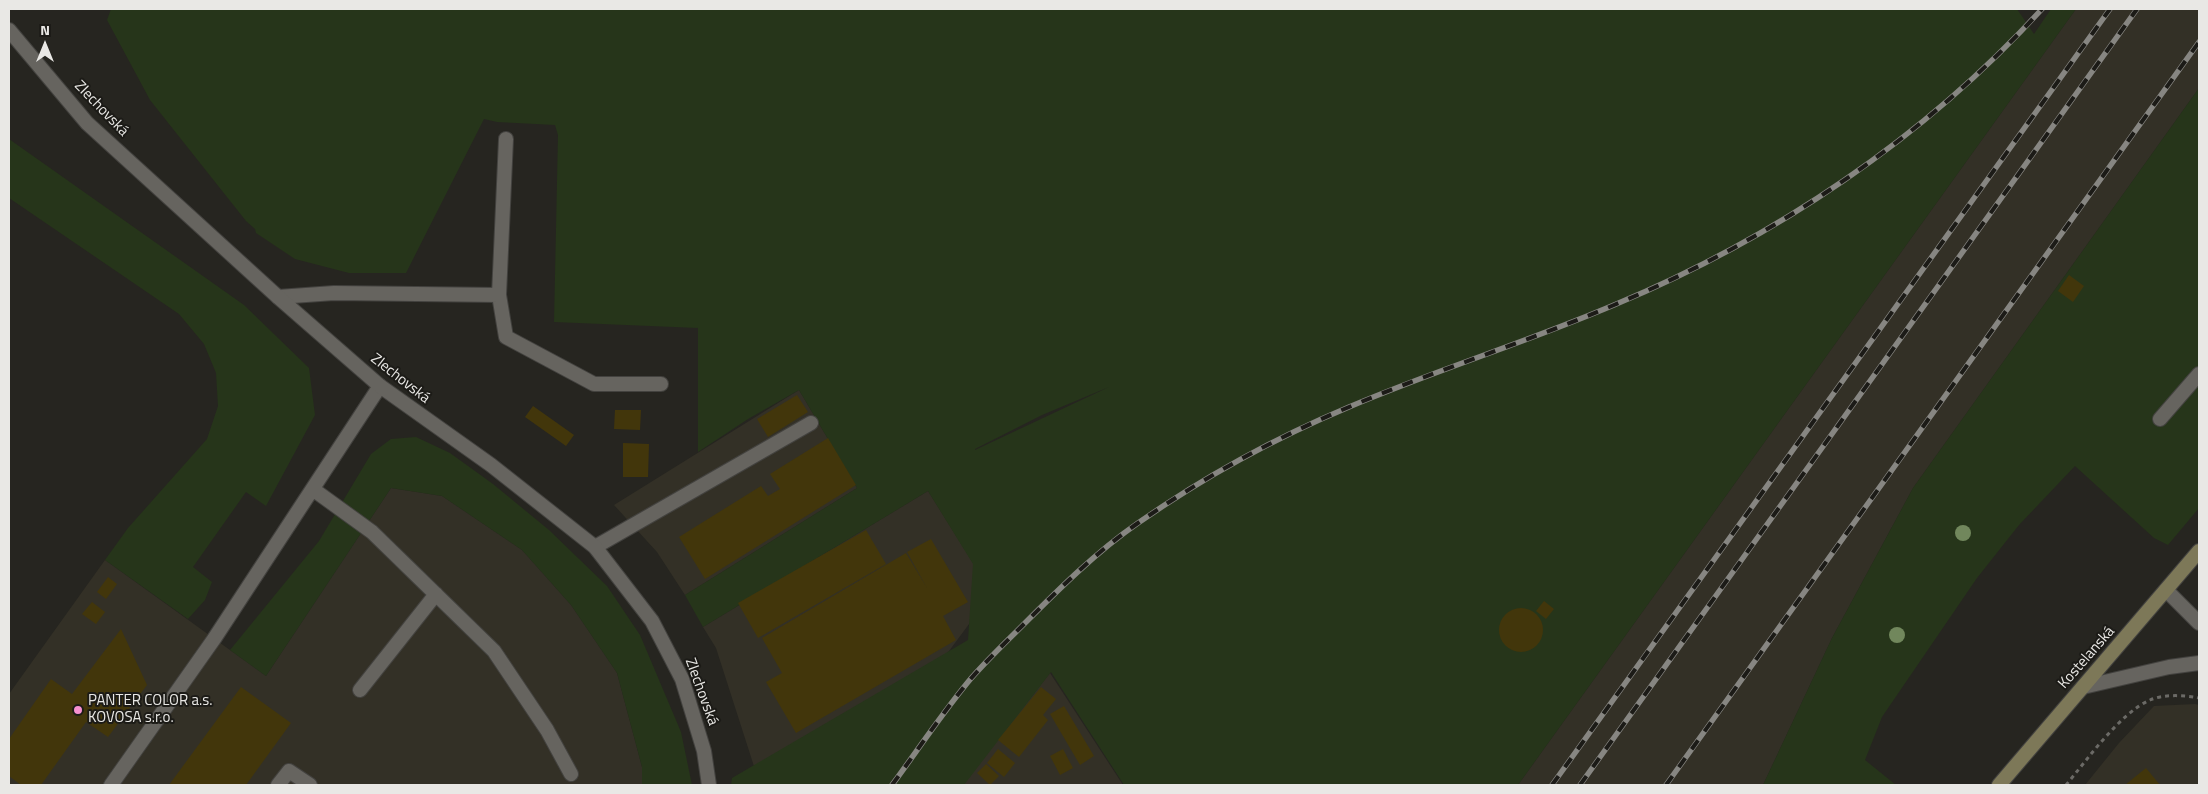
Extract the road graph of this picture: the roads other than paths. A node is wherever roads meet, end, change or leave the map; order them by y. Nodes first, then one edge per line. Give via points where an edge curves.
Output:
1 (9, 30) edge
2 (506, 138) dead end
3 (499, 295) junction
4 (278, 297) junction
5 (2199, 374) edge
6 (661, 384) dead end
7 (380, 386) junction
8 (2160, 419) dead end
9 (811, 423) dead end
10 (314, 490) junction
11 (595, 547) junction
12 (2199, 551) edge
13 (2166, 590) junction
14 (436, 594) junction
15 (2199, 623) edge
16 (2199, 663) edge
17 (2083, 687) junction
18 (360, 690) dead end
19 (571, 774) dead end
20 (111, 785) edge
21 (278, 785) edge
22 (310, 785) edge
23 (709, 785) edge
24 (1999, 785) edge

1 - 4 street, Zlechovská via 88,123
2 - 3 street
3 - 4 street via 334,293
3 - 6 street via 506,337 594,384
4 - 7 street, Zlechovská
5 - 8 street
7 - 10 street
7 - 11 street, Zlechovská via 491,465
9 - 11 street
10 - 14 street via 372,532
10 - 20 street
11 - 23 street, Zlechovská via 652,621 682,679 704,751
12 - 13 main road, Kostelanská
13 - 15 street
13 - 17 main road, Kostelanská
14 - 18 street
14 - 19 street via 494,651
16 - 17 street
17 - 24 main road, Kostelanská
21 - 22 street via 289,771

